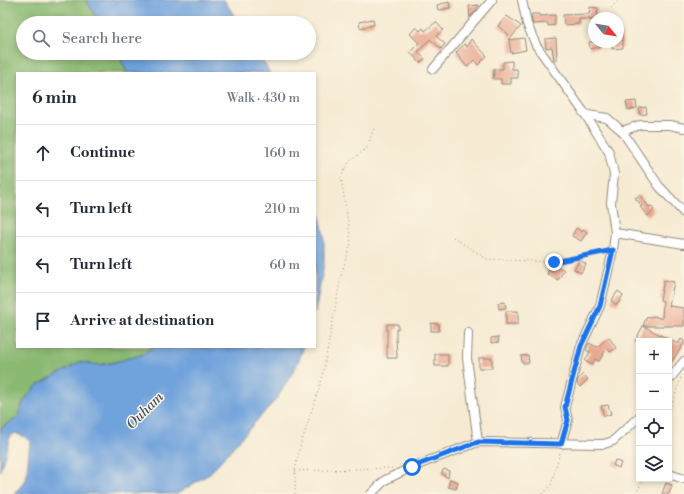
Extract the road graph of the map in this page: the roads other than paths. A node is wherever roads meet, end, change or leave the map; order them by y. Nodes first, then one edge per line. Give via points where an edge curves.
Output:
1 (492, 0) edge
2 (522, 0) edge
3 (433, 69) dead end
4 (583, 111) junction
5 (684, 128) edge
6 (622, 131) junction
7 (684, 213) edge
8 (615, 233) junction
9 (684, 244) edge
10 (468, 333) dead end
11 (684, 361) edge
12 (672, 376) edge
13 (636, 420) edge
14 (478, 442) junction
15 (561, 444) junction
16 (672, 475) edge
17 (684, 479) edge
18 (371, 494) edge

1 - 3 street
2 - 4 street via 527,24 536,45
4 - 6 street via 608,118
4 - 8 street via 609,152 614,174 611,203
5 - 6 street via 640,124
6 - 7 street via 659,186
8 - 9 street
8 - 15 street via 600,306 581,346 567,399 565,407 568,420
10 - 14 street via 467,358
11 - 12 street
13 - 15 street via 613,441 604,444
14 - 15 street
14 - 18 street via 412,467 386,480
16 - 17 street

